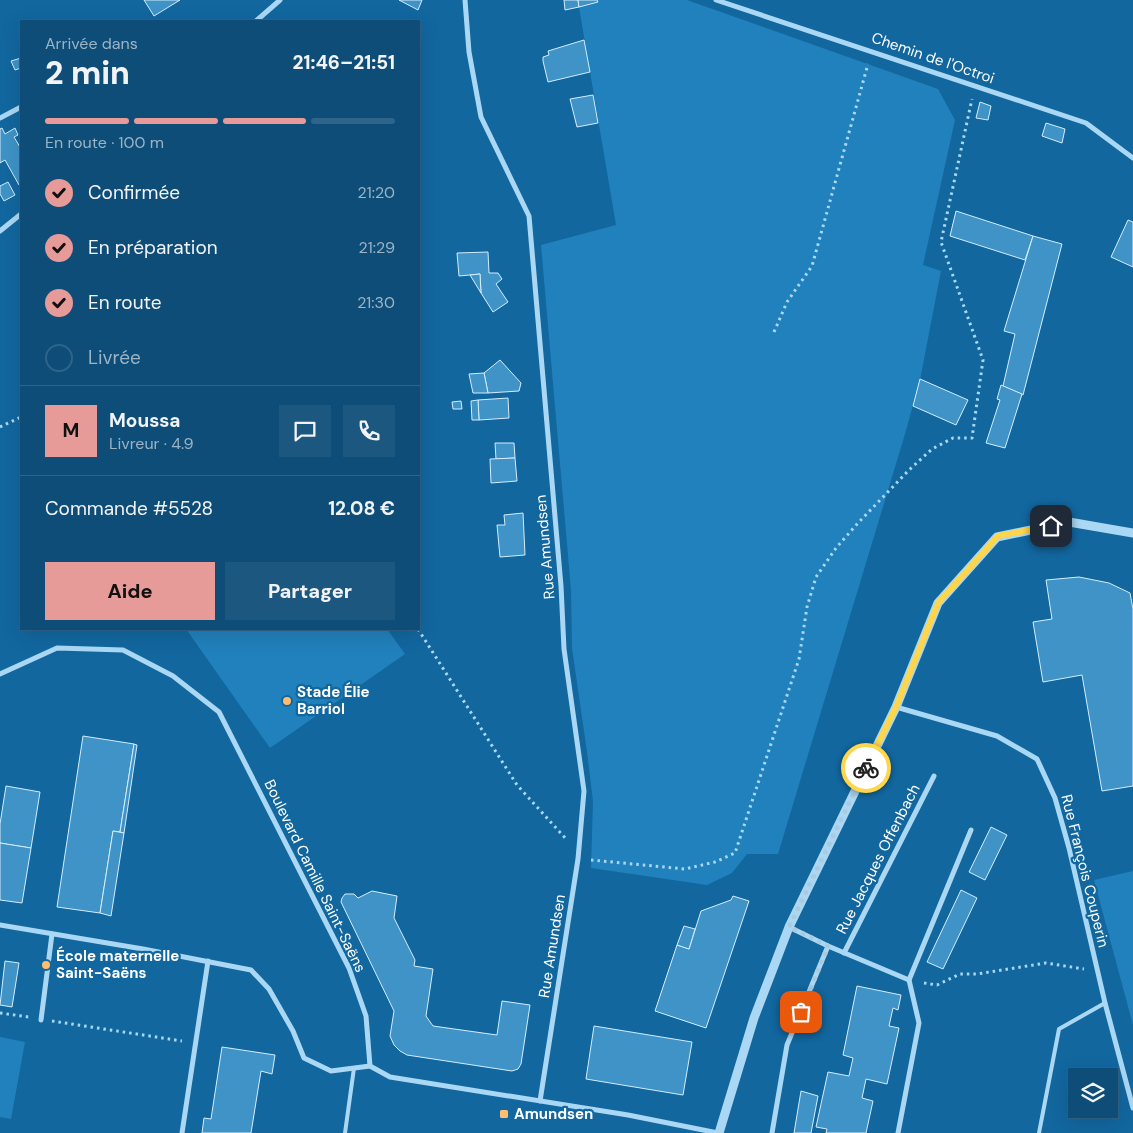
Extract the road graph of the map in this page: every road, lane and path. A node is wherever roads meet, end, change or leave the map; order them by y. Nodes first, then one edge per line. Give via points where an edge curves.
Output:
1 (280, 0) edge
2 (465, 0) edge
3 (716, 0) edge
4 (257, 20) edge
5 (871, 51) junction
6 (975, 86) junction
7 (20, 108) edge
8 (0, 118) edge
9 (1133, 158) edge
10 (20, 215) edge
11 (0, 231) edge
12 (774, 332) dead end
13 (20, 417) edge
14 (0, 427) edge
15 (1133, 533) edge
16 (419, 630) edge
17 (0, 674) edge
18 (896, 707) junction
19 (934, 776) dead end
20 (971, 830) dead end
21 (580, 844) junction
22 (578, 859) junction
23 (0, 925) edge
24 (789, 927) junction
25 (52, 934) junction
26 (828, 946) junction
27 (844, 953) junction
28 (208, 961) junction
29 (1098, 971) junction
30 (908, 980) junction
31 (1105, 1003) junction
32 (0, 1013) edge
33 (41, 1020) junction
34 (196, 1043) junction
35 (370, 1066) junction
36 (354, 1068) junction
37 (540, 1101) junction
38 (1133, 1108) edge
39 (182, 1133) edge
40 (345, 1133) edge
41 (719, 1133) edge
42 (772, 1133) edge
43 (898, 1133) edge
44 (1039, 1133) edge

1 - 4 street
2 - 21 street, Rue Amundsen via 469,52 481,117 529,216 564,649 584,790
3 - 5 street, Chemin de l'Octroi
5 - 6 street, Chemin de l'Octroi
5 - 12 path via 812,266 787,302
6 - 9 street, Chemin de l'Octroi via 1086,123
6 - 22 path via 941,242 983,360 972,438 953,438 932,449 858,523 816,577 807,607 799,659 735,853 685,869
7 - 8 street
10 - 11 street
13 - 14 path
15 - 18 street via 1069,522 998,536 938,603
16 - 21 path via 517,786 568,841
17 - 35 street, Boulevard Camille Saint-Saëns via 57,648 122,650 173,676 219,712 349,968 366,1016
18 - 24 street
18 - 29 street, Rue François Couperin via 997,736 1037,759 1054,798 1069,848
19 - 27 street, Rue Jacques Offenbach
20 - 30 street
21 - 22 street, Rue Amundsen
22 - 37 street, Rue Amundsen
23 - 25 street
24 - 26 street, Rue Jacques Offenbach
24 - 41 street via 754,1018
25 - 28 street
25 - 33 street
26 - 27 street, Rue Jacques Offenbach
26 - 42 street, Rue Jacques Offenbach via 787,1045
27 - 30 street, Rue Jacques Offenbach
28 - 34 street
28 - 36 street via 251,970 269,989 304,1058 331,1071
29 - 30 path via 1046,963 960,974 937,985
29 - 31 street, Rue François Couperin
30 - 43 street via 919,1023
31 - 38 street, Rue François Couperin
31 - 44 lane via 1059,1029
32 - 33 path
33 - 34 path
34 - 39 street
35 - 36 street
35 - 37 street via 390,1077
36 - 40 lane
37 - 41 street

